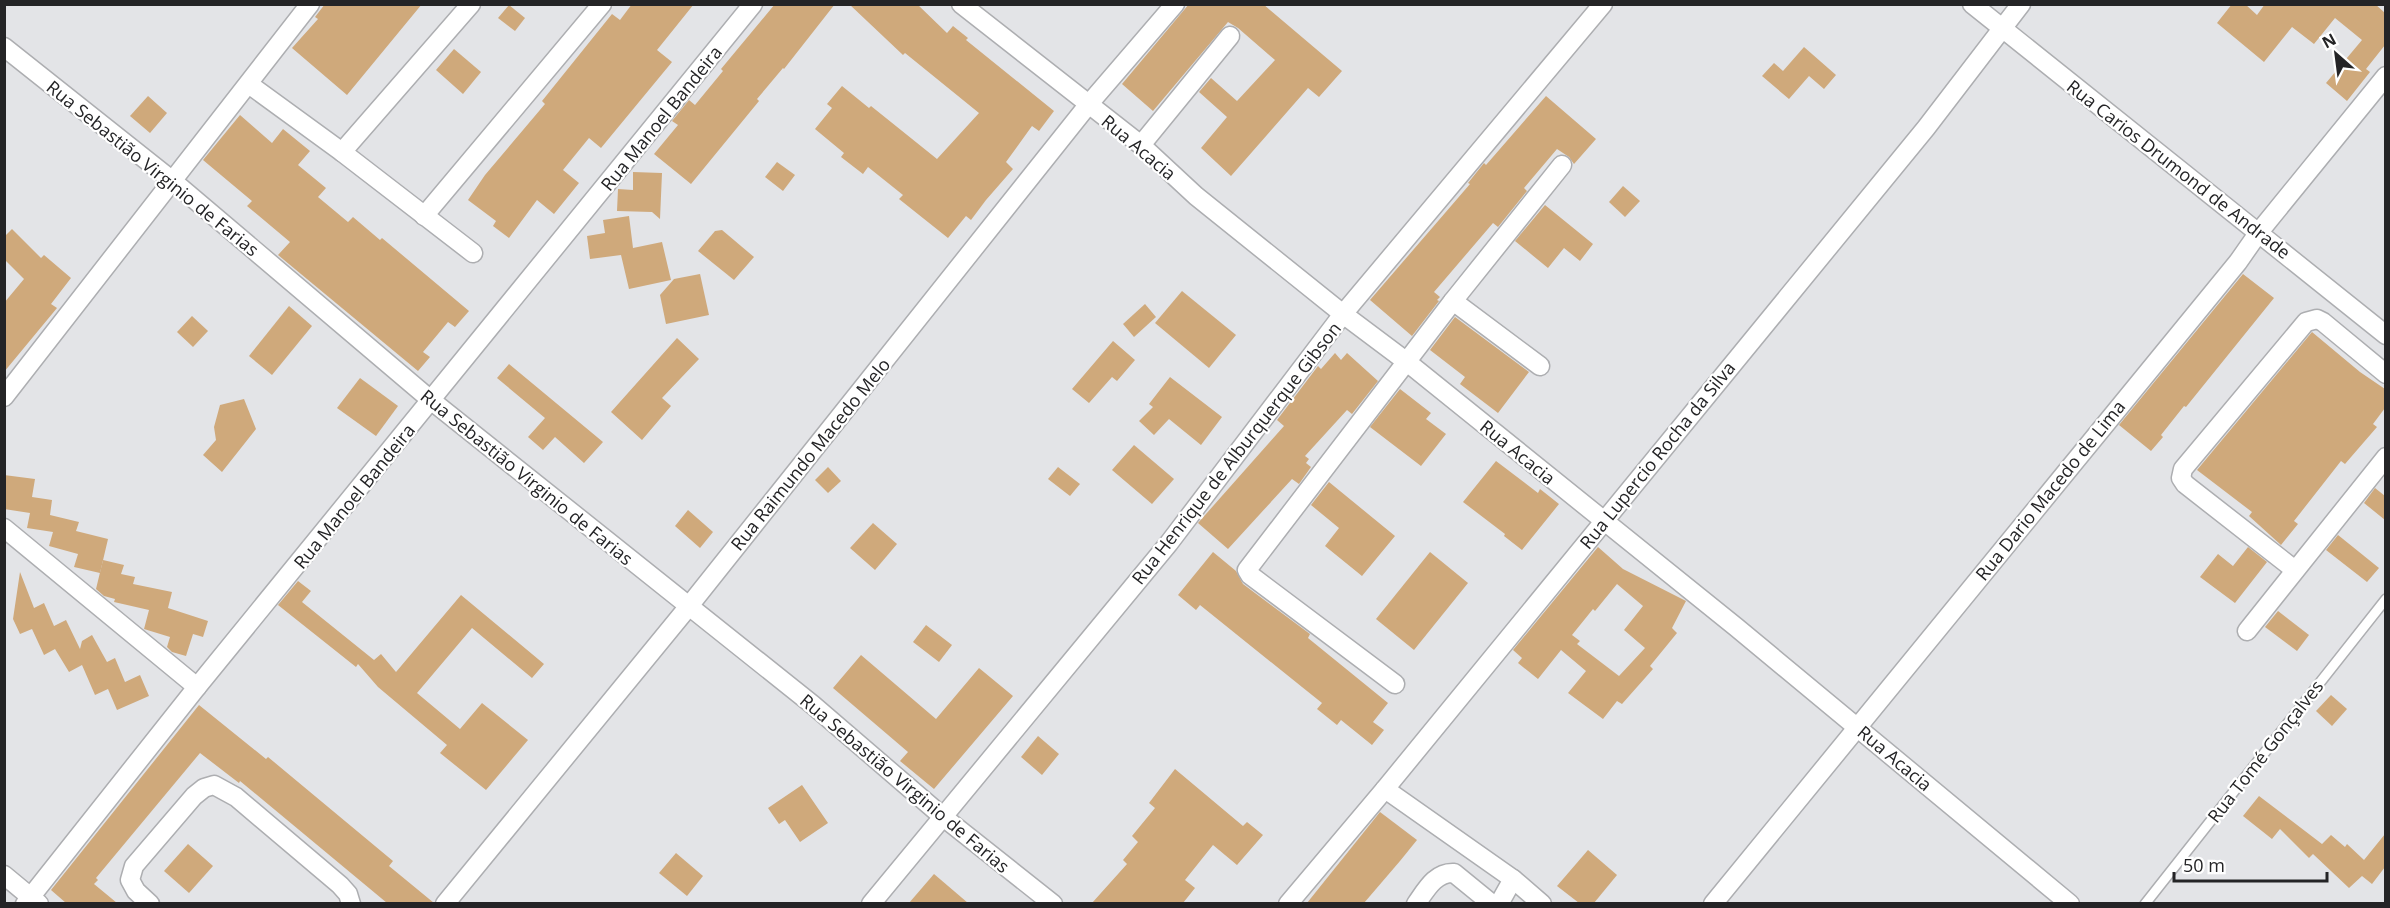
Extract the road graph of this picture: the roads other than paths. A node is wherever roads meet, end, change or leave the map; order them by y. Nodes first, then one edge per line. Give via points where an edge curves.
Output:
1 (471, 4) edge
2 (602, 4) edge
3 (753, 4) edge
4 (961, 4) edge
5 (1175, 4) edge
6 (1603, 4) edge
7 (1972, 4) edge
8 (2021, 4) edge
9 (306, 6) edge
10 (2001, 30) junction
11 (1230, 36) dead end
12 (4, 47) edge
13 (2385, 76) edge
14 (250, 85) junction
15 (1088, 105) junction
16 (1141, 145) junction
17 (342, 152) junction
18 (1562, 165) dead end
19 (174, 182) junction
20 (424, 216) junction
21 (2259, 232) junction
22 (473, 253) dead end
23 (1453, 301) junction
24 (1342, 314) junction
25 (2385, 335) edge
26 (2385, 344) edge
27 (1407, 362) junction
28 (1540, 366) dead end
29 (2378, 368) edge
30 (4, 397) edge
31 (432, 401) junction
32 (2385, 458) edge
33 (1603, 521) junction
34 (4, 528) edge
35 (2295, 570) junction
36 (2385, 599) edge
37 (689, 606) junction
38 (2247, 631) dead end
39 (1395, 684) dead end
40 (197, 687) junction
41 (1857, 726) junction
42 (1385, 789) junction
43 (942, 816) junction
44 (4, 875) edge
45 (1514, 879) junction
46 (31, 901) edge
47 (150, 903) edge
48 (351, 903) edge
49 (445, 903) edge
50 (871, 903) edge
51 (1053, 903) edge
52 (1288, 903) edge
53 (1416, 903) edge
54 (1492, 903) edge
55 (1499, 903) edge
56 (1542, 903) edge
57 (1713, 903) edge
58 (2070, 903) edge
59 (2145, 903) edge

1 - 17 street
2 - 20 street
3 - 31 street, Rua Manoel Bandeira
4 - 15 street, Rua Acacia
5 - 15 street, Rua Raimundo Macedo Melo
6 - 24 street, Rua Henrique de Alburquerque Gibson
7 - 10 street, Rua Carios Drumond de Andrade
8 - 10 street, Rua Lupercio Rocha da Silva
9 - 14 street
10 - 21 street, Rua Carios Drumond de Andrade
10 - 33 street, Rua Lupercio Rocha da Silva via 1926,128
11 - 16 street
12 - 19 street, Rua Sebastião Virginio de Farias
13 - 21 street, Rua Dario Macedo de Lima
14 - 17 street
14 - 19 street
15 - 16 street, Rua Acacia
15 - 37 street, Rua Raimundo Macedo Melo
16 - 24 street, Rua Acacia via 1196,196
17 - 20 street
18 - 23 street
19 - 30 street
19 - 31 street, Rua Sebastião Virginio de Farias
20 - 22 street
21 - 25 street, Rua Carios Drumond de Andrade
21 - 41 street, Rua Dario Macedo de Lima
23 - 27 street
23 - 28 street
24 - 27 street, Rua Acacia
24 - 43 street, Rua Henrique de Alburquerque Gibson via 1169,543
26 - 29 street
27 - 33 street, Rua Acacia
27 - 39 street via 1247,570
29 - 35 street via 2323,322 2306,322 2183,469 2181,478 2185,484
31 - 37 street, Rua Sebastião Virginio de Farias
31 - 40 street, Rua Manoel Bandeira
32 - 35 street
33 - 41 street, Rua Acacia
33 - 42 street, Rua Lupercio Rocha da Silva
34 - 40 street
35 - 38 street
36 - 59 lane, Rua Tomé Gonçalves
37 - 43 street, Rua Sebastião Virginio de Farias via 813,705
37 - 49 street, Rua Raimundo Macedo Melo
40 - 46 street, Rua Manoel Bandeira
41 - 57 street, Rua Dario Macedo de Lima
41 - 58 street, Rua Acacia
42 - 45 street
42 - 52 street, Rua Lupercio Rocha da Silva
43 - 50 street, Rua Henrique de Alburquerque Gibson
43 - 51 street, Rua Sebastião Virginio de Farias
44 - 46 street
45 - 55 street
45 - 56 street
47 - 48 street via 130,880 134,866 194,796 214,785 236,797 340,885
53 - 54 street via 1446,872 1454,873

